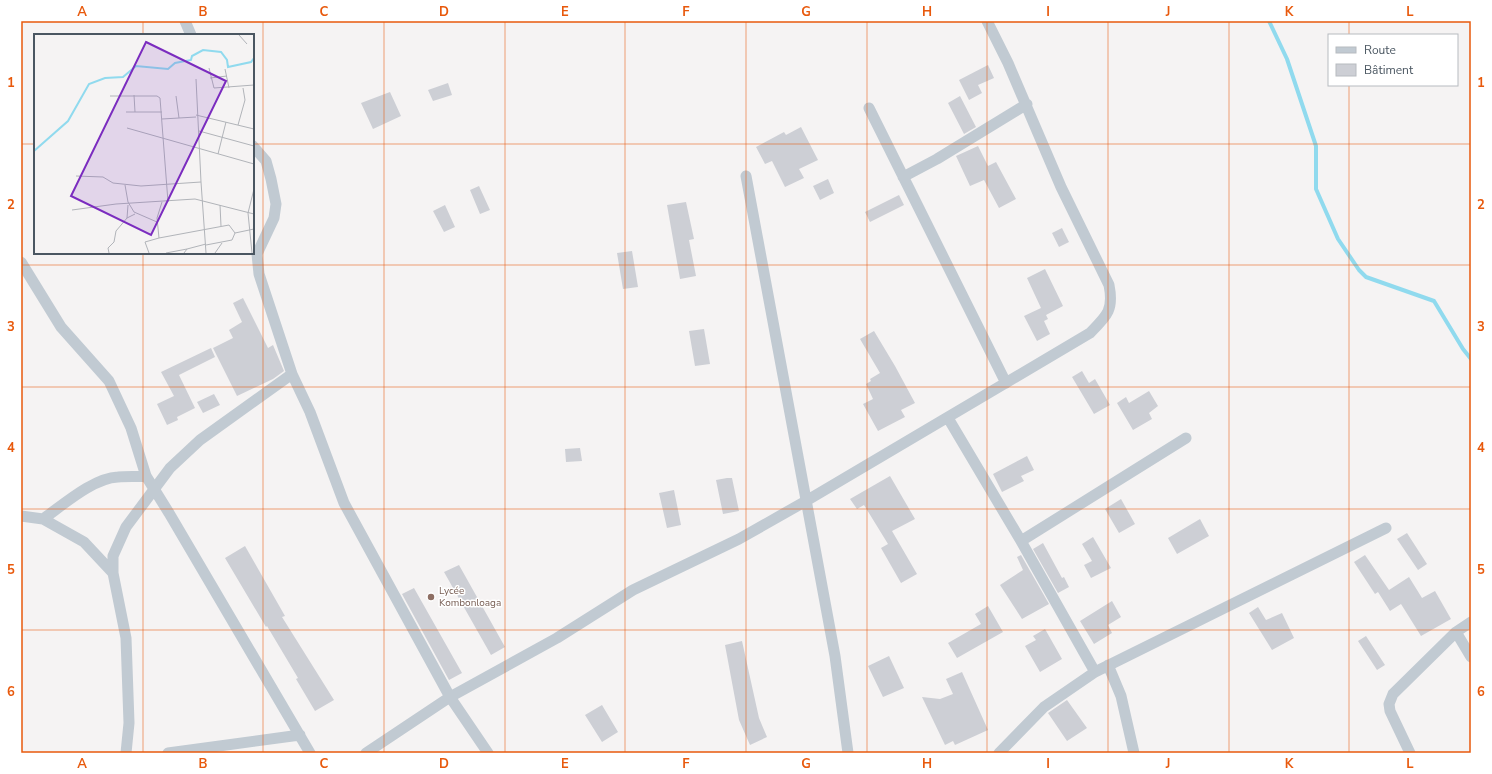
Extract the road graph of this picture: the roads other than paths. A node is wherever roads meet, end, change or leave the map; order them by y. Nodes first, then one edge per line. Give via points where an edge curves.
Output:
1 (185, 21) edge
2 (987, 21) edge
3 (191, 34) edge
4 (1027, 104) junction
5 (869, 108) dead end
6 (254, 147) edge
7 (746, 176) dead end
8 (903, 177) junction
9 (21, 262) edge
10 (292, 374) junction
11 (1006, 383) junction
12 (948, 418) junction
13 (1186, 438) dead end
14 (146, 476) junction
15 (154, 491) junction
16 (806, 501) junction
17 (21, 516) edge
18 (43, 519) junction
19 (1386, 528) dead end
20 (1021, 541) junction
21 (113, 572) junction
22 (1471, 622) edge
23 (1456, 632) junction
24 (1471, 657) edge
25 (1108, 664) junction
26 (1095, 672) junction
27 (450, 697) junction
28 (300, 735) junction
29 (126, 753) edge
30 (168, 753) edge
31 (310, 753) edge
32 (366, 753) edge
33 (488, 753) edge
34 (848, 753) edge
35 (999, 753) edge
36 (1134, 753) edge
37 (1410, 753) edge

1 - 3 street
2 - 4 street
4 - 8 street
4 - 11 street via 1061,187 1109,285 1111,308 1090,333
5 - 8 street
6 - 10 street via 266,161 276,204 274,218 257,254 259,274
7 - 16 street
8 - 11 street
9 - 14 street via 61,327 108,381 130,428
10 - 15 street via 200,440 170,468
10 - 27 street via 310,412 344,503
11 - 12 street
12 - 16 street
12 - 20 street
13 - 20 street
14 - 15 street
14 - 18 street via 119,476 108,479 87,488
15 - 21 street via 126,527 113,556
15 - 28 street
16 - 27 street via 739,539 633,590 557,638
16 - 34 street via 835,656
17 - 18 street
18 - 21 street via 84,542
19 - 25 street via 1163,640
20 - 26 street
21 - 29 street via 126,638 129,723
22 - 23 street
23 - 24 street
23 - 37 street via 1393,694 1390,700 1390,710
25 - 26 street
25 - 36 street via 1122,702
26 - 35 street via 1044,707
27 - 32 street
27 - 33 street
28 - 30 street
28 - 31 street

